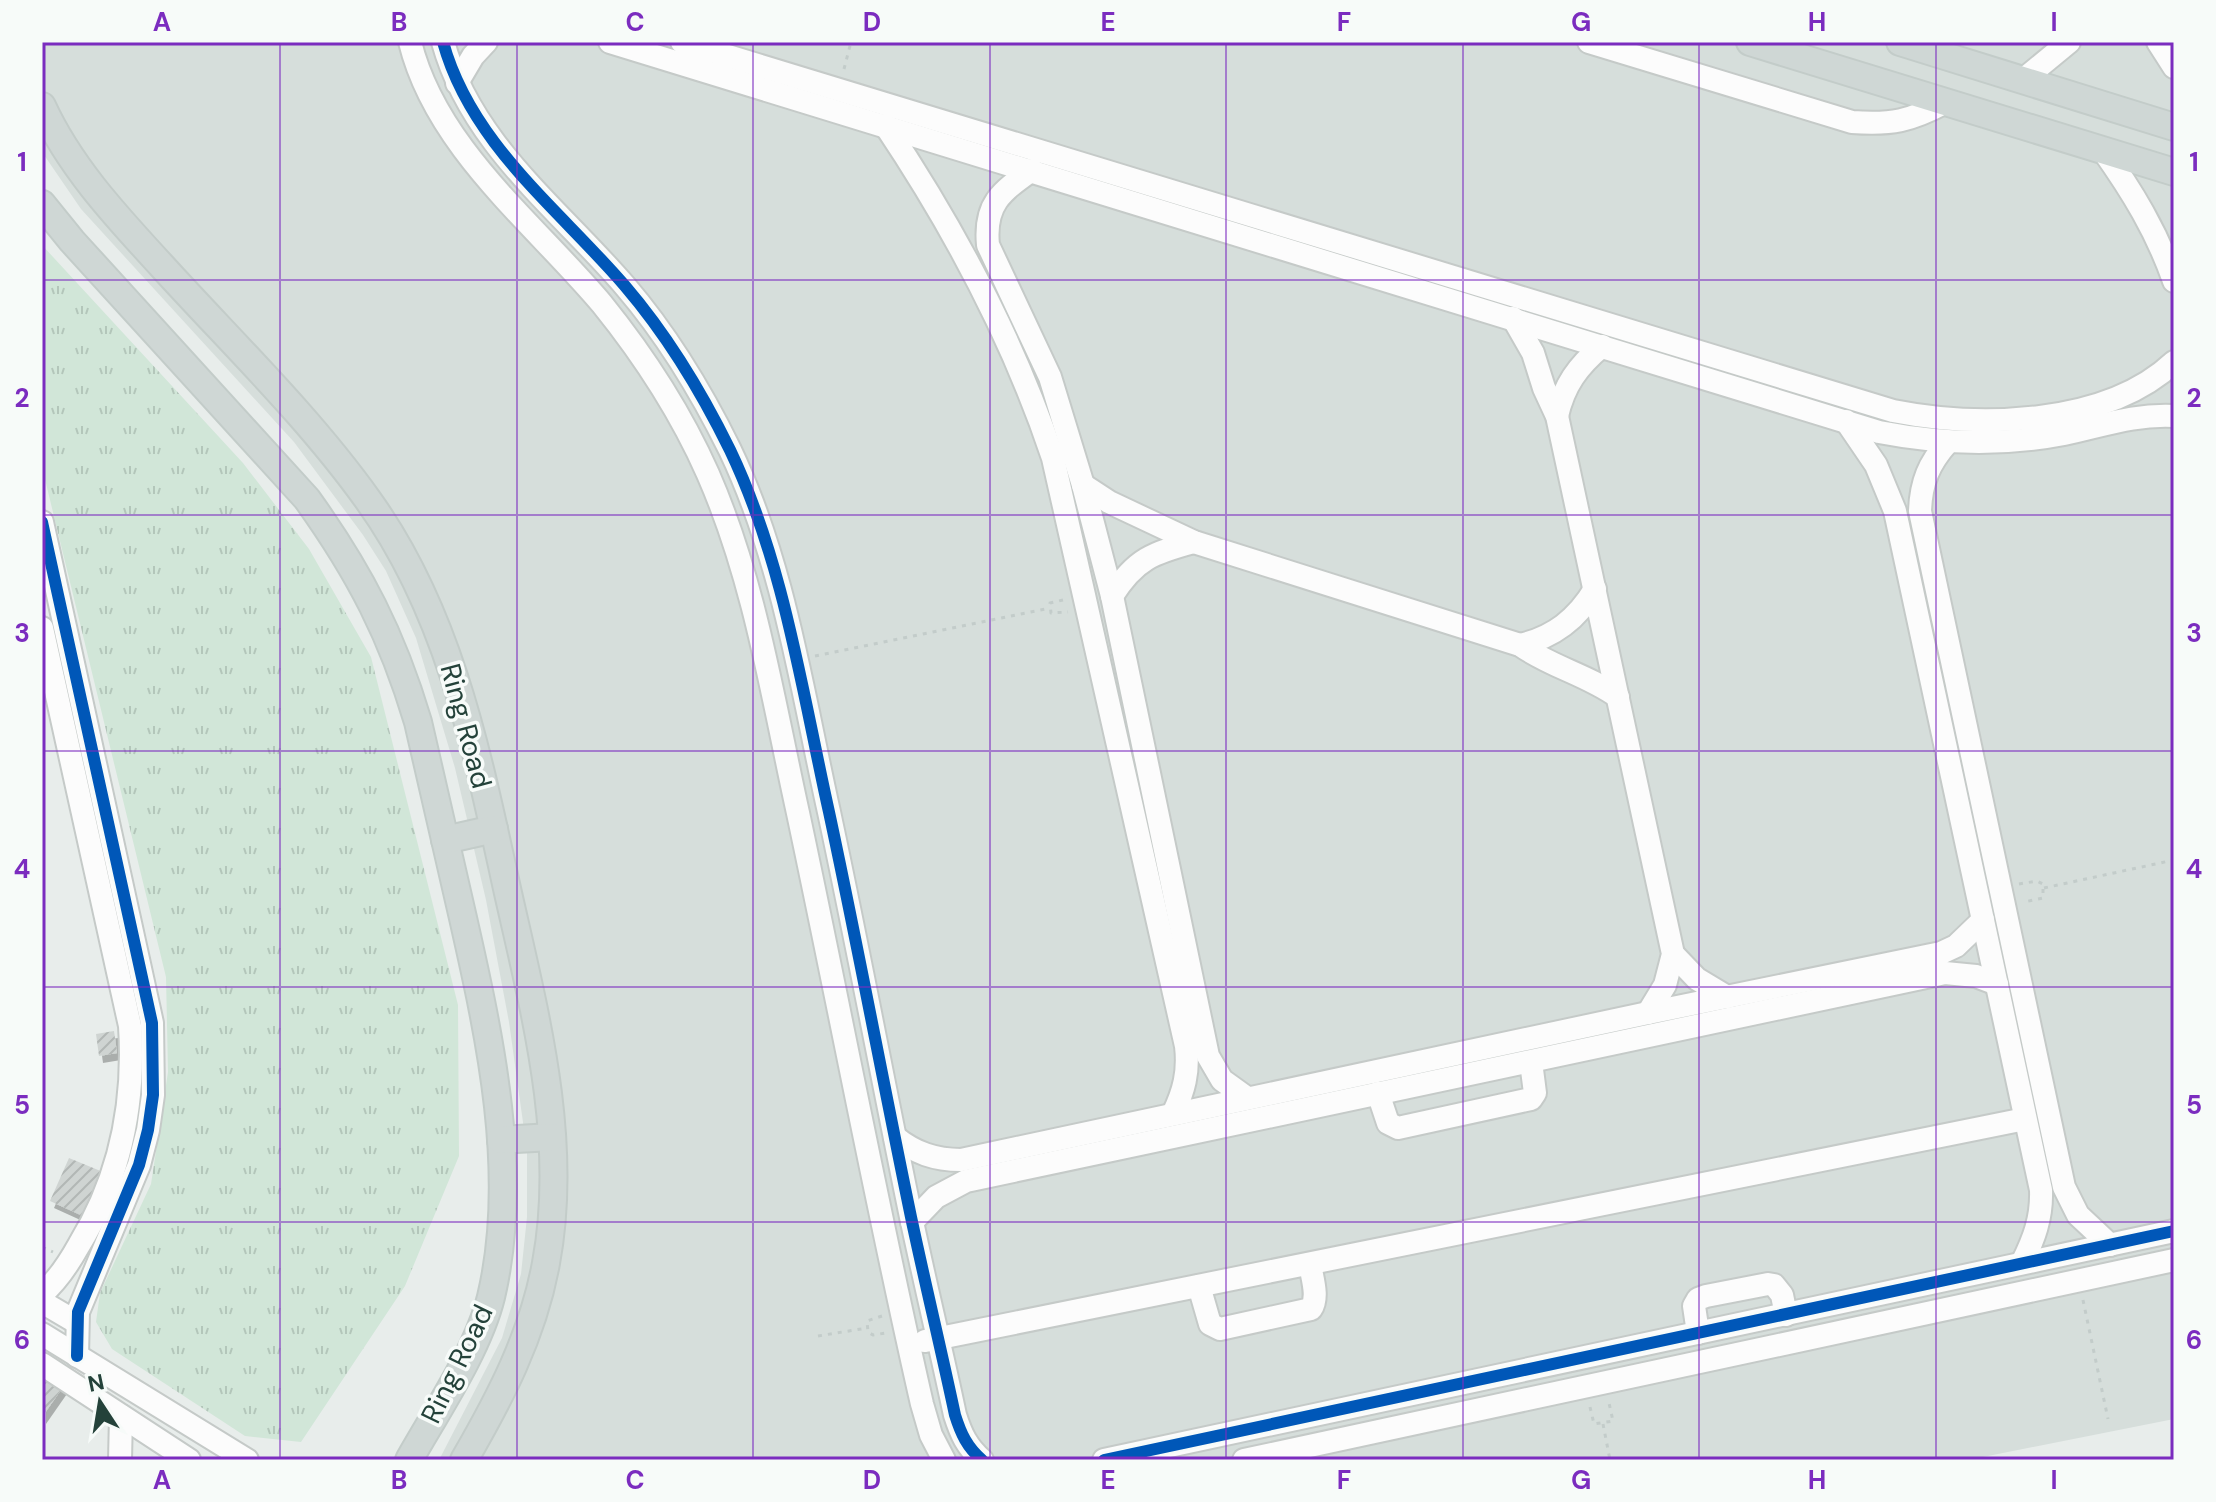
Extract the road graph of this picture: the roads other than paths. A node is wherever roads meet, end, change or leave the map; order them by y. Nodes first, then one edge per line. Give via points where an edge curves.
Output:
1 (410, 42) edge
2 (443, 42) edge
3 (486, 42) edge
4 (610, 42) edge
5 (682, 42) edge
6 (1589, 42) edge
7 (1750, 42) edge
8 (1900, 42) edge
9 (2069, 42) edge
10 (2158, 42) edge
11 (2174, 67) edge
12 (2024, 79) junction
13 (457, 83) junction
14 (1946, 102) junction
15 (42, 106) edge
16 (885, 125) junction
17 (2174, 127) edge
18 (2102, 149) junction
19 (1032, 170) junction
20 (2174, 172) edge
21 (520, 175) junction
22 (501, 191) junction
23 (42, 204) edge
24 (1235, 209) junction
25 (1227, 231) junction
26 (2174, 281) edge
27 (1513, 318) junction
28 (1602, 346) junction
29 (2174, 362) edge
30 (1557, 416) junction
31 (2174, 416) edge
32 (1846, 421) junction
33 (1948, 442) junction
34 (1083, 485) junction
35 (42, 522) edge
36 (1194, 542) junction
37 (1595, 589) junction
38 (1112, 596) junction
39 (42, 628) edge
40 (1520, 645) junction
41 (47, 676) edge
42 (1618, 697) junction
43 (1962, 708) junction
44 (1939, 712) junction
45 (1964, 775) junction
46 (494, 829) junction
47 (445, 840) junction
48 (1983, 920) junction
49 (1673, 954) junction
50 (1997, 984) junction
51 (870, 1001) junction
52 (1734, 1003) junction
53 (839, 1008) junction
54 (1648, 1013) junction
55 (1531, 1062) junction
56 (2031, 1092) junction
57 (1378, 1093) junction
58 (1247, 1098) junction
59 (1297, 1098) junction
60 (1173, 1114) junction
61 (2025, 1119) junction
62 (552, 1137) junction
63 (895, 1137) junction
64 (501, 1140) junction
65 (912, 1222) junction
66 (2174, 1231) edge
67 (2110, 1245) junction
68 (2174, 1260) edge
69 (2022, 1263) junction
70 (1310, 1264) junction
71 (1199, 1286) junction
72 (1913, 1287) junction
73 (42, 1294) edge
74 (42, 1302) edge
75 (1786, 1315) junction
76 (1919, 1315) junction
77 (76, 1322) junction
78 (1698, 1333) junction
79 (42, 1334) edge
80 (939, 1339) junction
81 (908, 1344) junction
82 (77, 1356) junction
83 (42, 1364) edge
84 (1553, 1365) junction
85 (1560, 1394) junction
86 (121, 1416) junction
87 (186, 1459) edge
88 (120, 1460) edge
89 (247, 1460) edge
90 (408, 1460) edge
91 (464, 1460) edge
92 (944, 1460) edge
93 (982, 1460) edge
94 (1104, 1460) edge
95 (1244, 1460) edge

1 - 22 street via 443,121
2 - 13 street
3 - 13 street
4 - 16 street
5 - 24 street
6 - 14 street via 1852,122 1886,124 1921,116
7 - 14 main road
8 - 12 main road
9 - 12 street
10 - 11 street
12 - 17 main road
13 - 21 street via 481,126
14 - 18 main road
15 - 46 main road, Ring Road via 103,202 342,465 395,541 436,623
16 - 19 street
16 - 60 street via 995,316 1053,458 1186,1046 1187,1078
18 - 20 main road
18 - 26 street via 2145,212
19 - 25 street
19 - 34 street via 999,196 990,211 988,245 1050,377
21 - 22 street
21 - 51 street via 626,287 682,364 751,498 796,660
22 - 53 street via 632,344 662,386 708,475 742,569 764,656
23 - 47 main road, Ring Road via 307,499 336,540 363,583 403,674
24 - 25 street
24 - 29 street via 1850,399 1934,419 2021,420 2062,413 2119,396
25 - 27 street
27 - 28 street
27 - 30 street
28 - 30 street via 1567,384
28 - 32 street
30 - 37 street
31 - 33 street via 2118,420 2020,441
32 - 33 street via 1879,432
32 - 44 street via 1876,465 1895,511
33 - 43 street via 1926,473 1920,511
34 - 36 street
34 - 38 street
35 - 77 street via 152,1023 155,1059 139,1165
36 - 38 street via 1150,555 1134,566
36 - 40 street
37 - 40 street via 1565,625
37 - 42 street
38 - 58 street via 1208,1056 1222,1080
39 - 41 street
40 - 42 street
41 - 73 street via 130,1026 132,1058 126,1124 107,1191 70,1260
42 - 49 street
43 - 44 street
43 - 45 street
44 - 45 street
45 - 48 street
45 - 56 street via 2001,896
46 - 47 main road
46 - 62 main road, Ring Road via 541,1043
47 - 64 main road, Ring Road via 484,1008
48 - 50 street
48 - 52 street via 1941,953
49 - 52 street via 1697,979
49 - 54 street via 1665,985
50 - 52 street via 1945,973
50 - 56 street
51 - 53 street
51 - 63 street
52 - 54 street
52 - 55 street
53 - 81 street
54 - 59 street
55 - 57 street
55 - 57 street via 1531,1099 1398,1128 1388,1123
56 - 61 street
56 - 67 street via 2070,1203
57 - 59 street
58 - 59 street
58 - 60 street
59 - 65 street via 966,1181 936,1197
60 - 63 street via 961,1160 925,1156
61 - 69 street via 2042,1210
61 - 70 street
62 - 64 main road
62 - 91 main road, Ring Road via 552,1216 531,1324 507,1382
63 - 65 street
64 - 90 main road, Ring Road via 502,1195 491,1299 471,1348
65 - 80 street
66 - 67 street
67 - 69 street
68 - 76 street
69 - 72 street
70 - 71 street
70 - 71 street via 1315,1296 1311,1309 1220,1329 1210,1324
71 - 80 street
72 - 75 street
72 - 76 street
74 - 77 street
75 - 78 street
75 - 78 street via 1774,1285 1706,1296 1694,1306
76 - 85 street
77 - 82 street
78 - 84 street
79 - 82 street
80 - 81 street
80 - 93 street via 961,1434
81 - 92 street via 931,1435
82 - 89 street
83 - 86 street
84 - 85 street
84 - 94 street
85 - 95 street
86 - 87 street
86 - 88 street

